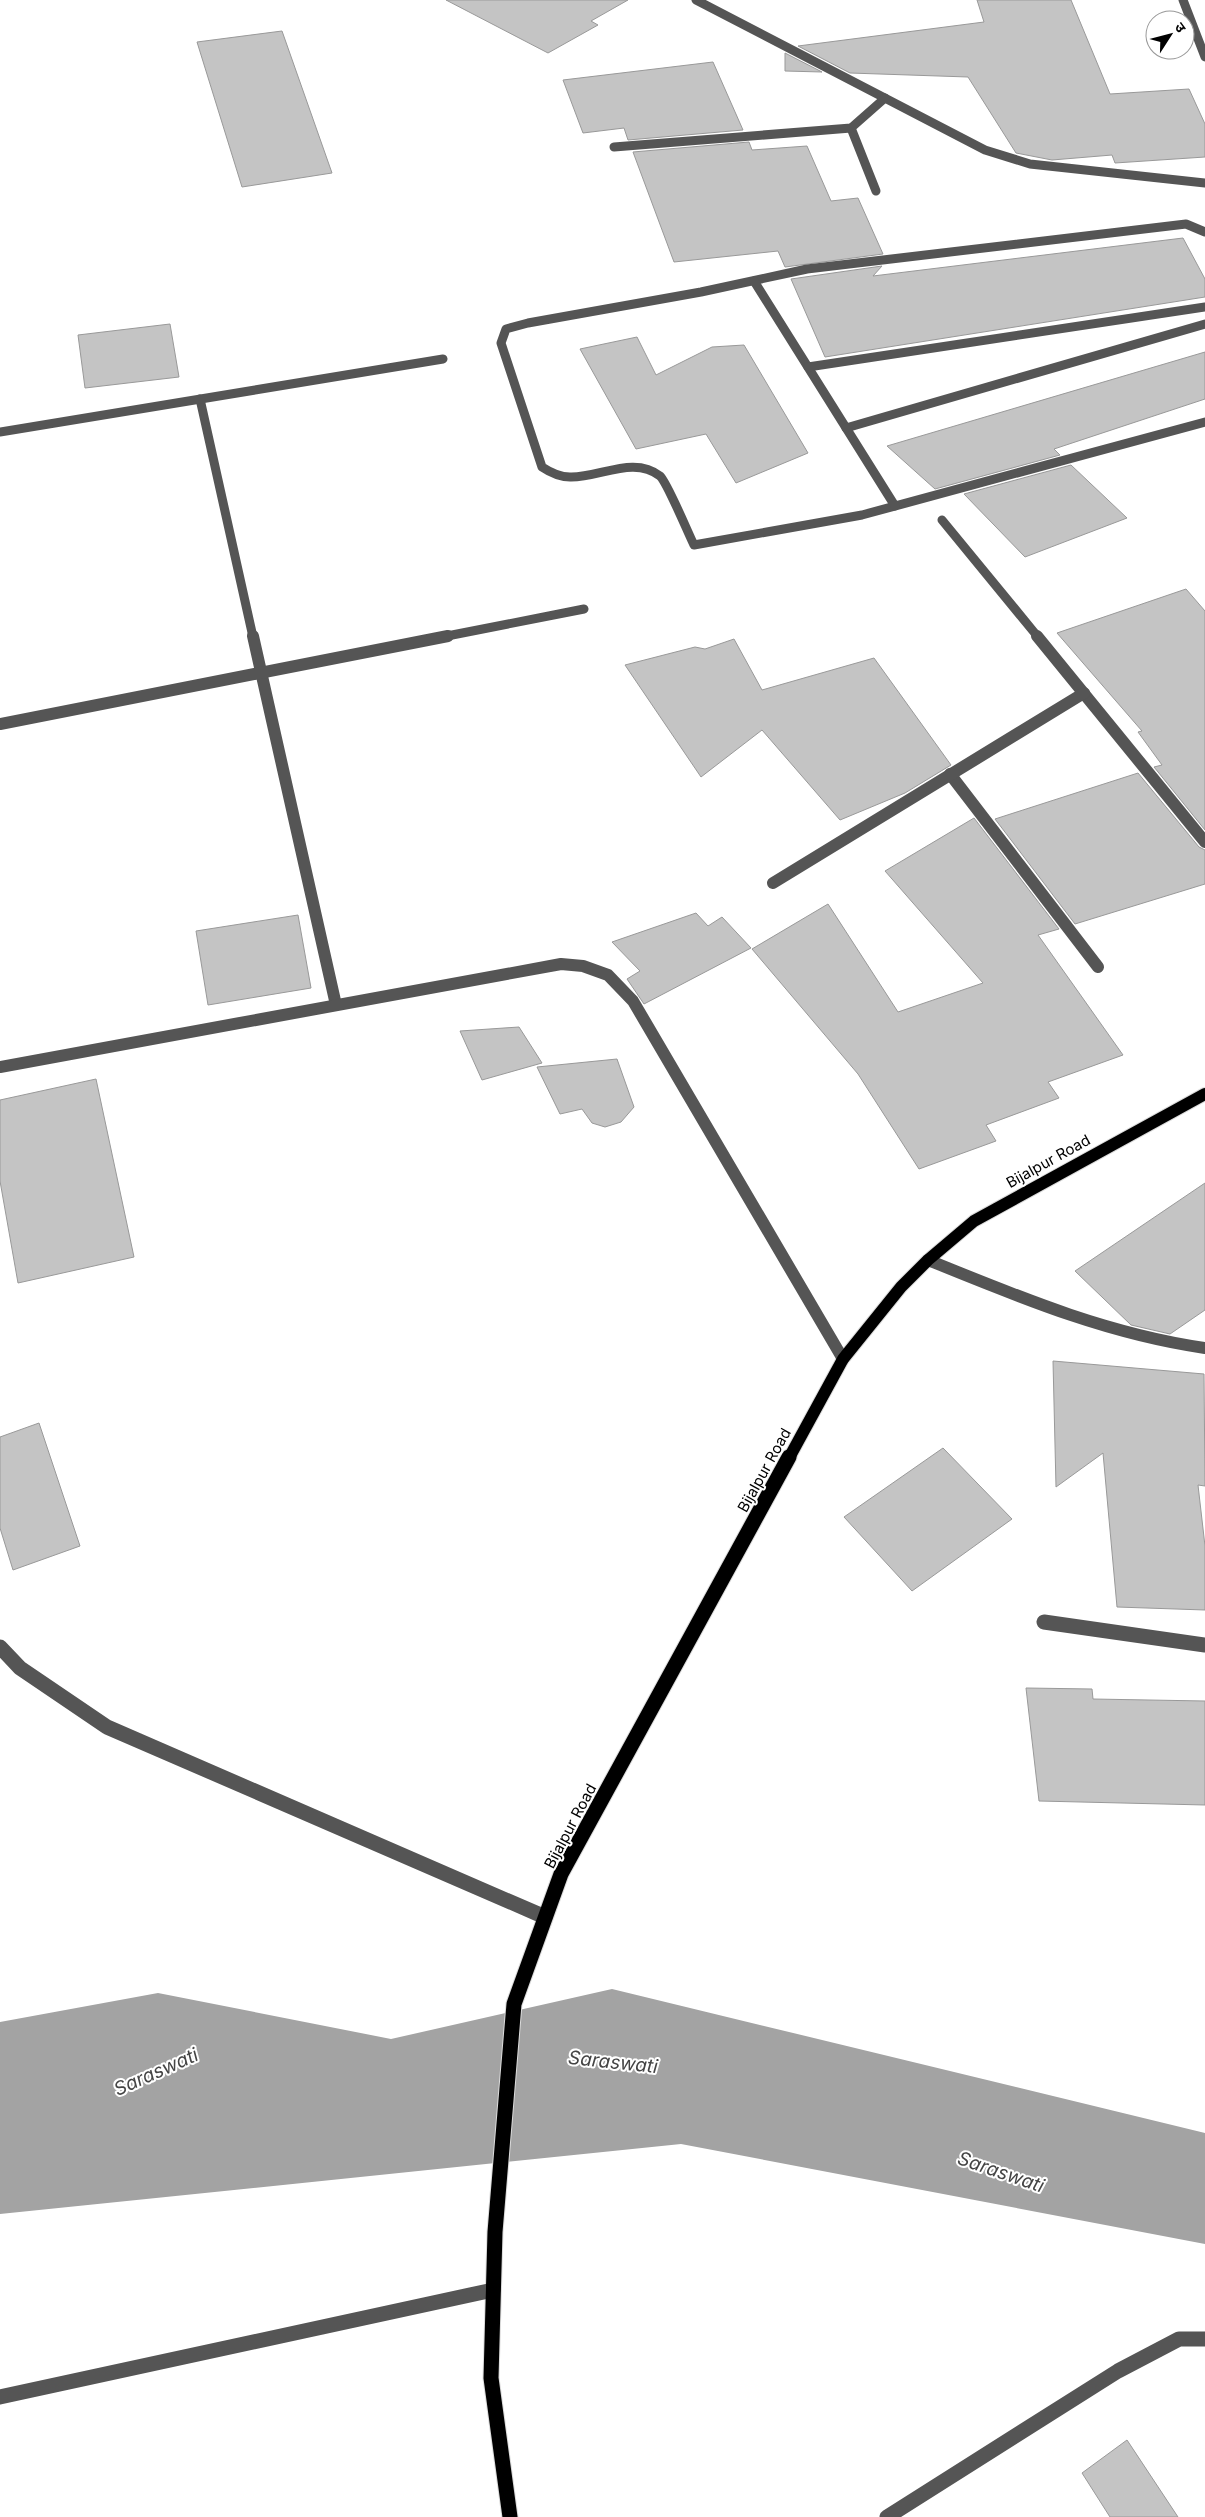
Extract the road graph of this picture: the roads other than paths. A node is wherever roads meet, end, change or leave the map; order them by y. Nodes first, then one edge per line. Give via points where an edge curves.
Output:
1 (696, 0) edge
2 (1183, 0) edge
3 (1205, 57) edge
4 (885, 98) junction
5 (852, 128) junction
6 (614, 147) dead end
7 (1205, 182) edge
8 (876, 191) dead end
9 (1205, 232) edge
10 (754, 281) junction
11 (1205, 307) edge
12 (1205, 324) edge
13 (443, 359) dead end
14 (808, 367) junction
15 (200, 399) junction
16 (1205, 422) edge
17 (846, 428) junction
18 (0, 432) edge
19 (895, 506) junction
20 (942, 520) dead end
21 (584, 609) dead end
22 (261, 673) junction
23 (1084, 693) junction
24 (0, 724) edge
25 (950, 774) junction
26 (1205, 842) edge
27 (772, 883) dead end
28 (1098, 967) dead end
29 (336, 1005) junction
30 (0, 1067) edge
31 (1205, 1094) edge
32 (928, 1260) junction
33 (1205, 1348) edge
34 (843, 1359) junction
35 (1044, 1622) dead end
36 (1205, 1644) edge
37 (0, 1647) edge
38 (545, 1916) junction
39 (493, 2290) junction
40 (1205, 2339) edge
41 (0, 2397) edge
42 (510, 2517) edge
43 (886, 2517) edge

1 - 4 street
2 - 3 street
4 - 5 street
4 - 7 street via 985,150 1030,164
5 - 6 street
5 - 8 street
9 - 10 street via 1186,224 807,269
10 - 14 street
10 - 19 street via 528,322 506,329 501,342 542,467 550,475 569,478 638,466 652,469 661,477 694,545 862,515
11 - 14 street
12 - 17 street
13 - 15 street
14 - 17 street
15 - 18 street
15 - 22 street
16 - 19 street
17 - 19 street
20 - 23 street
21 - 22 street
22 - 24 street
22 - 29 street
23 - 25 street
23 - 26 street
25 - 27 street
25 - 28 street
29 - 30 street
29 - 34 street via 561,964 583,966 608,975 633,1001
31 - 32 main road, Bijalpur Road via 974,1221
32 - 33 street via 1122,1334
32 - 34 main road, Bijalpur Road via 901,1287
34 - 38 main road, Bijalpur Road via 561,1874
35 - 36 street
37 - 38 street via 20,1668 106,1727
38 - 39 main road, Bijalpur Road via 514,2004
39 - 41 street
39 - 42 main road, Bijalpur Road via 491,2378
40 - 43 street via 1179,2340 1118,2371

